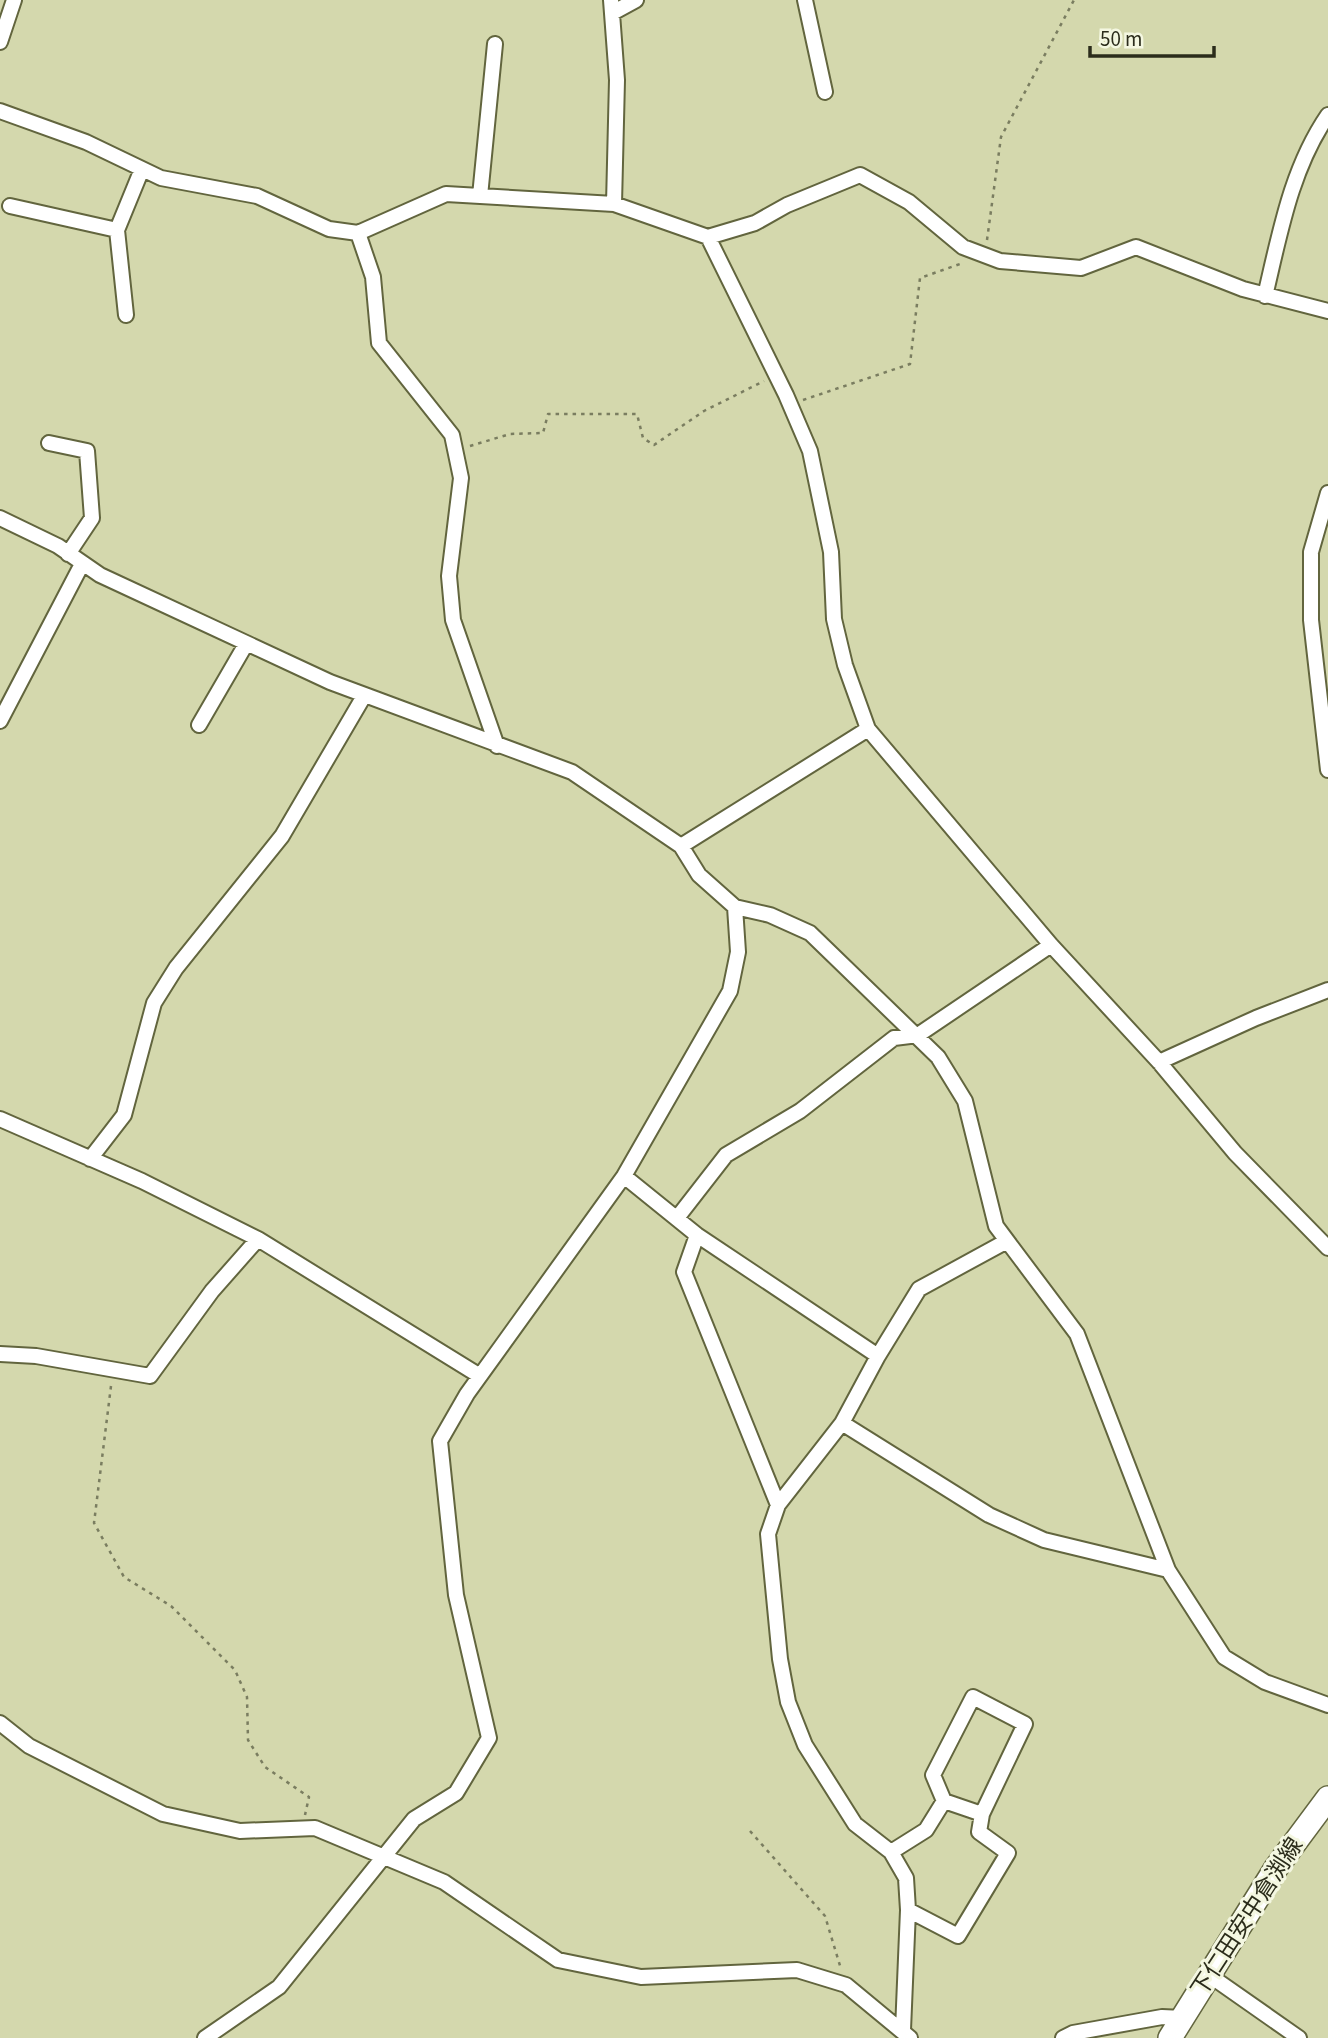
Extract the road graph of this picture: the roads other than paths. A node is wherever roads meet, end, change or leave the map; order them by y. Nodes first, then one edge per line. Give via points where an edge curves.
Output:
1 (14, 0) edge
2 (636, 0) edge
3 (805, 0) edge
4 (612, 6) edge
5 (0, 42) edge
6 (495, 44) dead end
7 (825, 92) dead end
8 (0, 111) edge
9 (1328, 115) edge
10 (142, 169) junction
11 (480, 196) junction
12 (614, 204) junction
13 (10, 206) dead end
14 (117, 230) junction
15 (358, 233) junction
16 (708, 237) junction
17 (1265, 296) junction
18 (1328, 311) edge
19 (126, 315) dead end
20 (50, 443) dead end
21 (1328, 494) edge
22 (0, 518) edge
23 (68, 554) junction
24 (82, 564) junction
25 (246, 644) junction
26 (364, 696) junction
27 (0, 721) edge
28 (199, 725) dead end
29 (868, 729) junction
30 (497, 746) junction
31 (1328, 770) edge
32 (681, 846) junction
33 (735, 907) junction
34 (1051, 945) junction
35 (1328, 990) edge
36 (918, 1035) junction
37 (1159, 1062) junction
38 (0, 1119) edge
39 (90, 1159) junction
40 (624, 1176) junction
41 (677, 1218) junction
42 (697, 1235) junction
43 (258, 1239) junction
44 (1007, 1241) junction
45 (1327, 1244) edge
46 (0, 1354) edge
47 (878, 1356) junction
48 (480, 1376) junction
49 (842, 1423) junction
50 (778, 1505) junction
51 (1168, 1570) junction
52 (1328, 1705) edge
53 (0, 1723) edge
54 (1328, 1798) edge
55 (944, 1801) junction
56 (982, 1814) junction
57 (891, 1852) junction
58 (385, 1858) junction
59 (908, 1910) junction
60 (1209, 1975) junction
61 (1183, 2018) junction
62 (907, 2034) edge
63 (205, 2038) edge
64 (1063, 2038) edge
65 (1170, 2038) edge
66 (1299, 2038) edge

1 - 5 street
2 - 4 street
3 - 7 street
4 - 12 street via 617,80
6 - 11 street
8 - 10 street via 86,142
9 - 17 street via 1308,145 1288,200
10 - 14 street
10 - 15 street via 161,178 257,196 329,229
11 - 12 street
11 - 15 street via 446,194
12 - 16 street
13 - 14 street
14 - 19 street
15 - 30 street via 373,277 379,343 452,435 461,478 449,576 453,620
16 - 17 street via 755,223 860,175 909,202 963,247 1000,261 1081,268 1136,247
16 - 29 street via 810,451 831,552 834,620
17 - 18 street
20 - 23 street via 88,451 92,518
21 - 31 street via 1311,552 1311,620
22 - 23 street
23 - 24 street
24 - 25 street
24 - 27 street
25 - 26 street
25 - 28 street
26 - 30 street
26 - 39 street via 282,836 176,968 154,1003 124,1115
29 - 32 street
29 - 34 street
30 - 32 street via 572,772
32 - 33 street via 699,875
33 - 36 street via 770,915 810,933
33 - 40 street via 738,952 730,991
34 - 36 street
34 - 37 street
35 - 37 street
36 - 41 street via 894,1038 800,1111 726,1155
36 - 44 street via 965,1101 996,1226
37 - 45 street via 1235,1153
38 - 39 street
39 - 43 street
40 - 41 street
40 - 48 street
41 - 42 street
42 - 47 street
42 - 50 street via 684,1272
43 - 46 street via 212,1291 150,1376
43 - 48 street
44 - 47 street via 919,1289
44 - 51 street via 1077,1334
47 - 49 street
48 - 58 street via 440,1441 456,1595 489,1738 456,1793 414,1819
49 - 50 street
49 - 51 street via 989,1515 1044,1540
50 - 57 street via 768,1534 788,1702 805,1745 855,1824
51 - 52 street via 1224,1657 1265,1682
53 - 58 street via 29,1746 163,1814 240,1831 315,1828
54 - 60 main road, 下仁田安中倉渕線 via 1276,1868
55 - 56 street
55 - 56 street via 933,1776 973,1698 1025,1724
55 - 57 street via 926,1830
56 - 59 street via 979,1832 1008,1853 958,1936
57 - 59 street via 906,1878
58 - 62 street via 444,1882 558,1960 641,1978 797,1970 846,1985
58 - 63 street via 279,1987
59 - 62 street
60 - 61 main road, 下仁田安中倉渕線
60 - 66 street
61 - 64 street via 1162,2017
61 - 65 main road, 下仁田安中倉渕線

